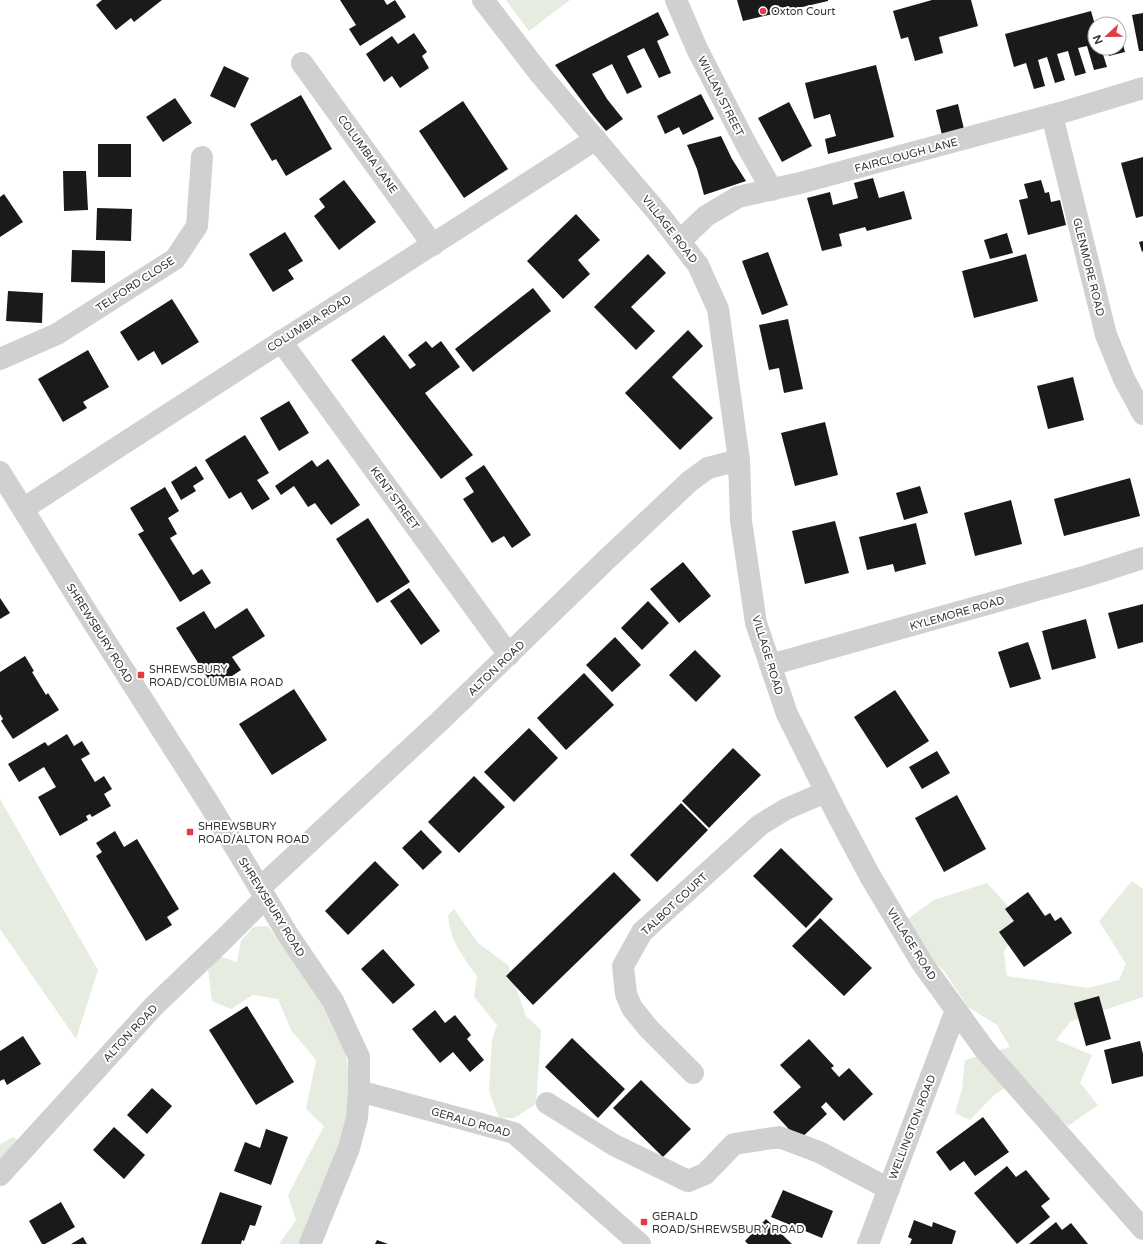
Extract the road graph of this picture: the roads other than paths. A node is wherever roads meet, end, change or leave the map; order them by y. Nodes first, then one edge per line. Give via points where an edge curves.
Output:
1 (484, 0) edge
2 (676, 0) edge
3 (302, 64) dead end
4 (1143, 88) edge
5 (1052, 115) junction
6 (596, 139) junction
7 (202, 157) dead end
8 (772, 190) junction
9 (680, 241) junction
10 (433, 245) junction
11 (281, 341) junction
12 (0, 359) edge
13 (1143, 414) edge
14 (739, 460) junction
15 (0, 472) edge
16 (23, 509) junction
17 (1143, 558) edge
18 (509, 655) junction
19 (770, 666) junction
20 (826, 792) junction
21 (263, 893) junction
22 (956, 1010) junction
23 (693, 1073) dead end
24 (359, 1091) junction
25 (548, 1103) dead end
26 (0, 1175) edge
27 (889, 1189) junction
28 (1143, 1229) edge
29 (310, 1244) edge
30 (640, 1244) edge
31 (868, 1244) edge

1 - 6 street, VILLAGE ROAD via 540,74
2 - 8 street, WILLAN STREET via 697,49
3 - 10 street, COLUMBIA LANE
4 - 5 street, FAIRCLOUGH LANE
5 - 8 street, FAIRCLOUGH LANE
5 - 13 street, GLENMORE ROAD via 1106,335 1124,379
6 - 9 street, VILLAGE ROAD
6 - 10 street, COLUMBIA ROAD
7 - 12 street, TELFORD CLOSE via 197,226 175,259 57,334
8 - 9 street, FAIRCLOUGH LANE via 738,197 706,216
9 - 14 street, VILLAGE ROAD via 698,265 718,308
10 - 11 street, COLUMBIA ROAD
11 - 16 street, COLUMBIA ROAD
11 - 18 street, KENT STREET
14 - 18 street, ALTON ROAD via 708,468 690,481
14 - 19 street, VILLAGE ROAD via 741,521 756,623
15 - 16 street, SHREWSBURY ROAD
16 - 21 street, SHREWSBURY ROAD
17 - 19 street, KYLEMORE ROAD
18 - 21 street, ALTON ROAD
19 - 20 street, VILLAGE ROAD via 787,714
20 - 22 street, VILLAGE ROAD via 870,876 922,963
20 - 23 street, TALBOT COURT via 786,809 760,825 642,932 623,966 626,994 632,1008 648,1029
21 - 24 street, SHREWSBURY ROAD via 333,1001 359,1057
21 - 26 street, ALTON ROAD via 223,940 154,1006
22 - 27 street, WELLINGTON ROAD
22 - 28 street, VILLAGE ROAD via 985,1050
24 - 29 street, SHREWSBURY ROAD via 357,1118 349,1148
24 - 30 street, GERALD ROAD via 514,1133
25 - 27 street via 614,1145 688,1181 705,1174 734,1144 779,1137 819,1152
27 - 31 street, WELLINGTON ROAD

